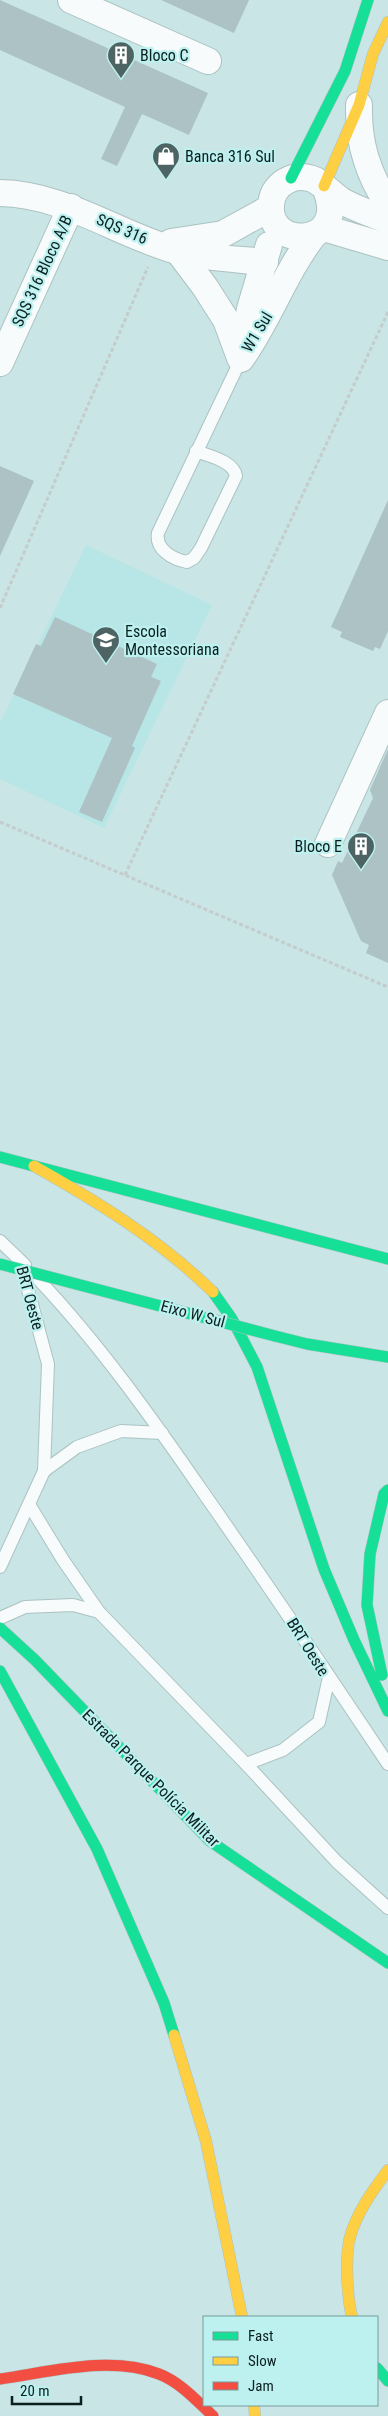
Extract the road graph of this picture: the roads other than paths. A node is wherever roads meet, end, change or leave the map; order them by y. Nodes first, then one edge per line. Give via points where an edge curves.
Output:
1 (71, 0) edge
2 (368, 0) edge
3 (388, 22) edge
4 (208, 61) dead end
5 (358, 104) junction
6 (291, 178) junction
7 (325, 188) junction
8 (0, 193) edge
9 (388, 204) edge
10 (72, 207) junction
11 (272, 215) junction
12 (388, 221) edge
13 (318, 232) junction
14 (388, 247) edge
15 (168, 248) junction
16 (265, 262) junction
17 (241, 359) junction
18 (0, 363) edge
19 (196, 451) junction
20 (388, 713) edge
21 (328, 844) dead end
22 (0, 1157) edge
23 (34, 1166) junction
24 (0, 1241) edge
25 (19, 1258) junction
26 (388, 1259) edge
27 (0, 1264) edge
28 (388, 1357) edge
29 (162, 1433) junction
30 (44, 1471) junction
31 (388, 1490) edge
32 (30, 1506) junction
33 (0, 1567) edge
34 (99, 1612) junction
35 (0, 1618) edge
36 (0, 1628) edge
37 (2, 1674) edge
38 (330, 1677) junction
39 (388, 1694) edge
40 (388, 1710) edge
41 (246, 1764) junction
42 (388, 1764) edge
43 (388, 1908) edge
44 (388, 1963) edge
45 (388, 2170) edge
46 (242, 2316) edge
47 (352, 2316) edge
48 (378, 2369) edge
49 (0, 2378) edge
50 (388, 2381) edge
51 (213, 2416) edge

1 - 4 street
2 - 6 main road via 345,71
3 - 5 main road via 373,54
5 - 7 main road
5 - 9 street via 364,157 376,186
6 - 7 street via 308,178
6 - 11 street via 272,196
7 - 12 street via 344,202
7 - 13 street via 331,202 330,216
8 - 10 street, SQS 316 via 16,193
10 - 15 street, SQS 316
10 - 18 street, SQS 316 Bloco A/B
11 - 13 street via 284,233 298,238
11 - 15 street, SQS 316 via 223,234
11 - 16 street, W1 Sul
13 - 14 street
13 - 17 street, W1 Sul via 301,252
15 - 16 street, SQS 316
15 - 17 street, SQS 316 via 205,287 226,320
16 - 17 street, W1 Sul via 250,309
17 - 19 lane
19 - 19 lane via 157,539 164,552 187,562 201,548 236,476 230,465
20 - 21 street
22 - 23 main road
23 - 26 main road
23 - 40 main road via 102,1204 173,1255 216,1295 246,1341 267,1392 327,1580 356,1649
24 - 25 lane
25 - 29 lane, BRT Oeste via 71,1314
25 - 30 lane, BRT Oeste via 48,1364
27 - 28 main road, Eixo W Sul, bridge via 307,1344
29 - 30 lane via 121,1431 77,1447
29 - 38 lane, BRT Oeste
30 - 32 lane, BRT Oeste
31 - 39 main road via 384,1494 370,1554 367,1606 377,1659
32 - 33 lane, BRT Oeste
32 - 34 lane
34 - 35 lane via 73,1605 25,1607
34 - 41 lane
36 - 44 main road, Estrada Parque Polícia Militar via 210,1841
37 - 46 main road via 97,1849 164,2003 206,2140
38 - 41 lane, BRT Oeste via 319,1722 283,1750
38 - 42 lane
41 - 43 lane via 337,1862
45 - 47 main road via 369,2194 350,2237 347,2297
48 - 50 main road
49 - 51 main road via 118,2365 158,2373 183,2388

